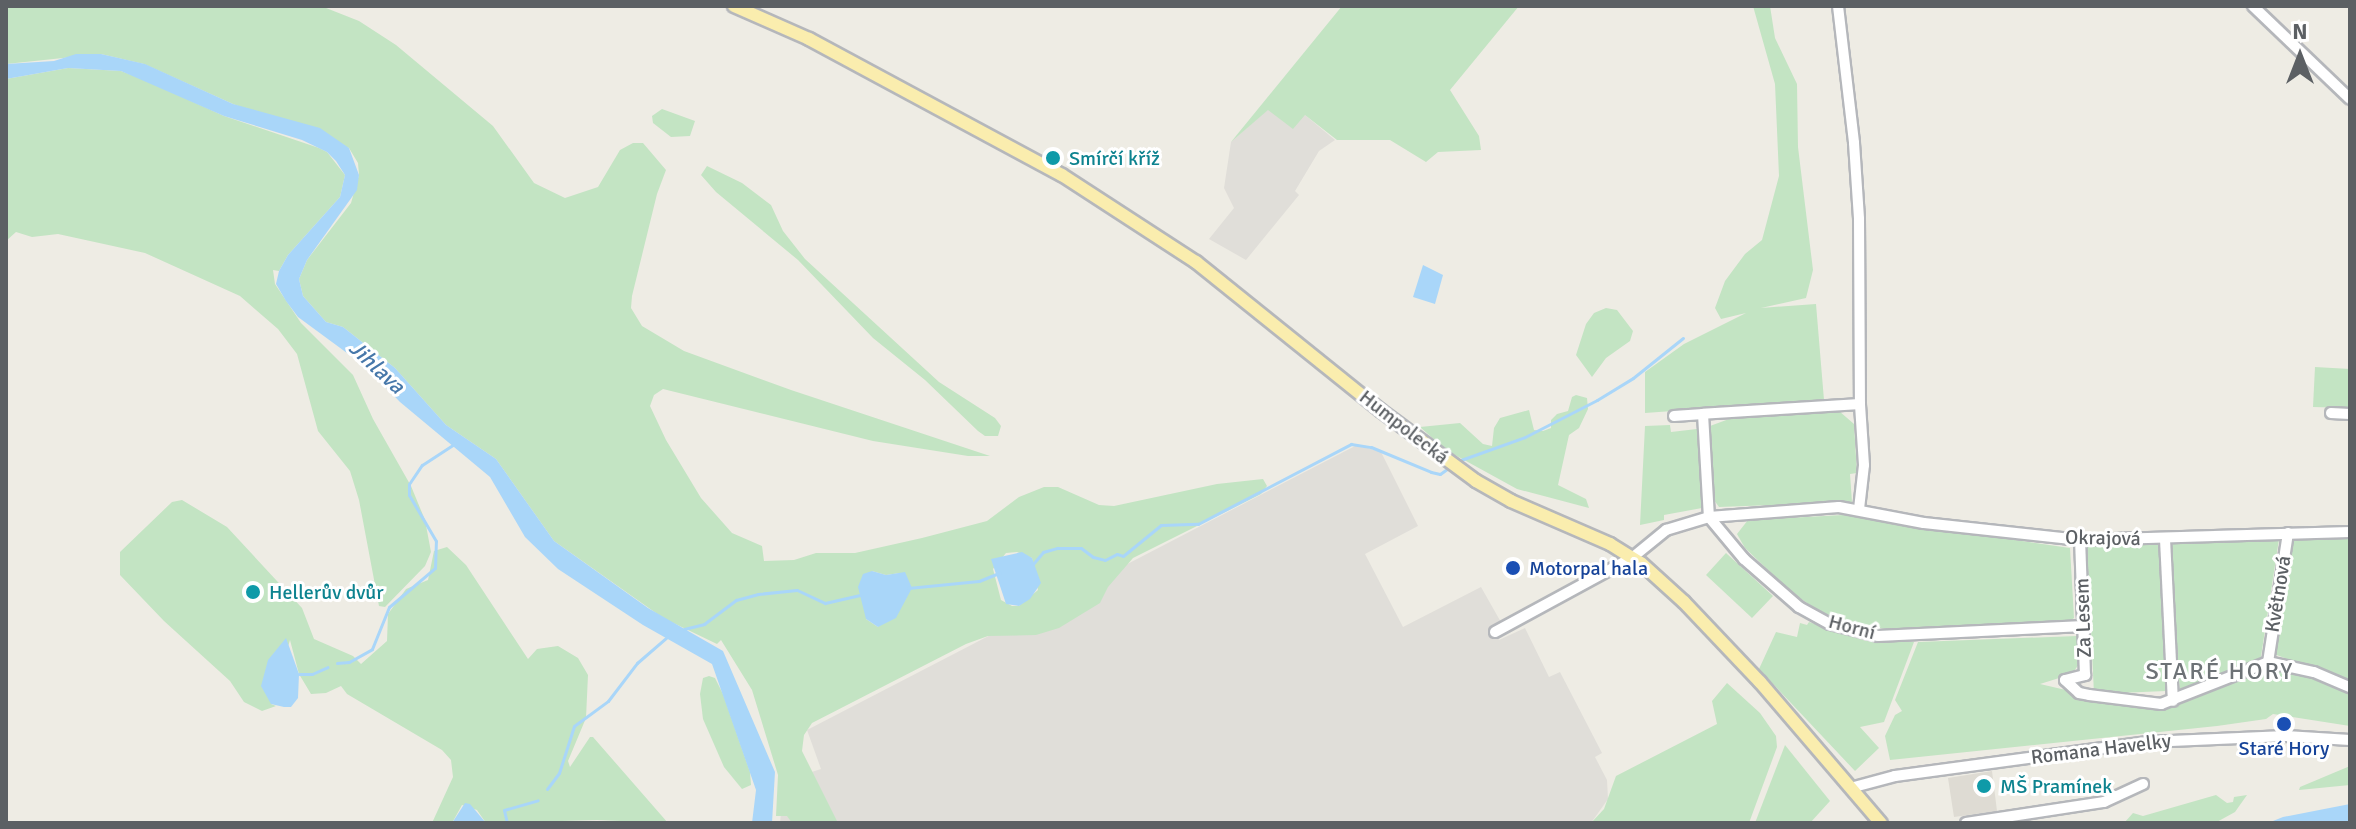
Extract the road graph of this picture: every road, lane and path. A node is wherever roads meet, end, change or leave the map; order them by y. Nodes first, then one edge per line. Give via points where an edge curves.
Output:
1 (734, 6) edge
2 (1838, 6) edge
3 (2253, 6) edge
4 (2350, 99) edge
5 (1860, 404) junction
6 (2331, 413) dead end
7 (1703, 414) junction
8 (2350, 414) edge
9 (1674, 416) dead end
10 (1859, 509) junction
11 (1709, 517) junction
12 (2350, 532) edge
13 (2288, 533) junction
14 (2165, 539) junction
15 (2080, 540) junction
16 (1633, 557) junction
17 (2084, 626) junction
18 (1495, 632) dead end
19 (2268, 659) junction
20 (2350, 687) edge
21 (2173, 701) junction
22 (2350, 740) edge
23 (2143, 784) dead end
24 (1854, 787) junction
25 (1881, 823) edge
26 (1966, 823) edge

1 - 16 main road, Humpolecká via 809,39 1062,175 1196,262 1452,465 1511,501
2 - 5 street via 1858,203
3 - 4 street
5 - 7 street
5 - 10 street via 1864,465
6 - 8 street
7 - 9 street
7 - 11 street
10 - 11 street, Okrajová
10 - 15 street, Okrajová via 1924,523
11 - 16 street, Okrajová via 1666,530
11 - 17 street, Horní via 1744,559 1799,607 1830,624 1878,636
12 - 13 street, Okrajová
13 - 14 street, Okrajová
13 - 19 street, Květnová
14 - 15 street, Okrajová
14 - 21 street
15 - 17 street, Za Lesem
16 - 18 street
16 - 24 main road, Humpolecká via 1684,602
17 - 21 street, Za Lesem via 2085,675 2065,680 2079,693 2138,703
19 - 20 street
19 - 21 street
22 - 24 street, Romana Havelky via 2286,736 2148,742 1895,776
23 - 26 street via 2104,802
24 - 25 main road, Humpolecká

